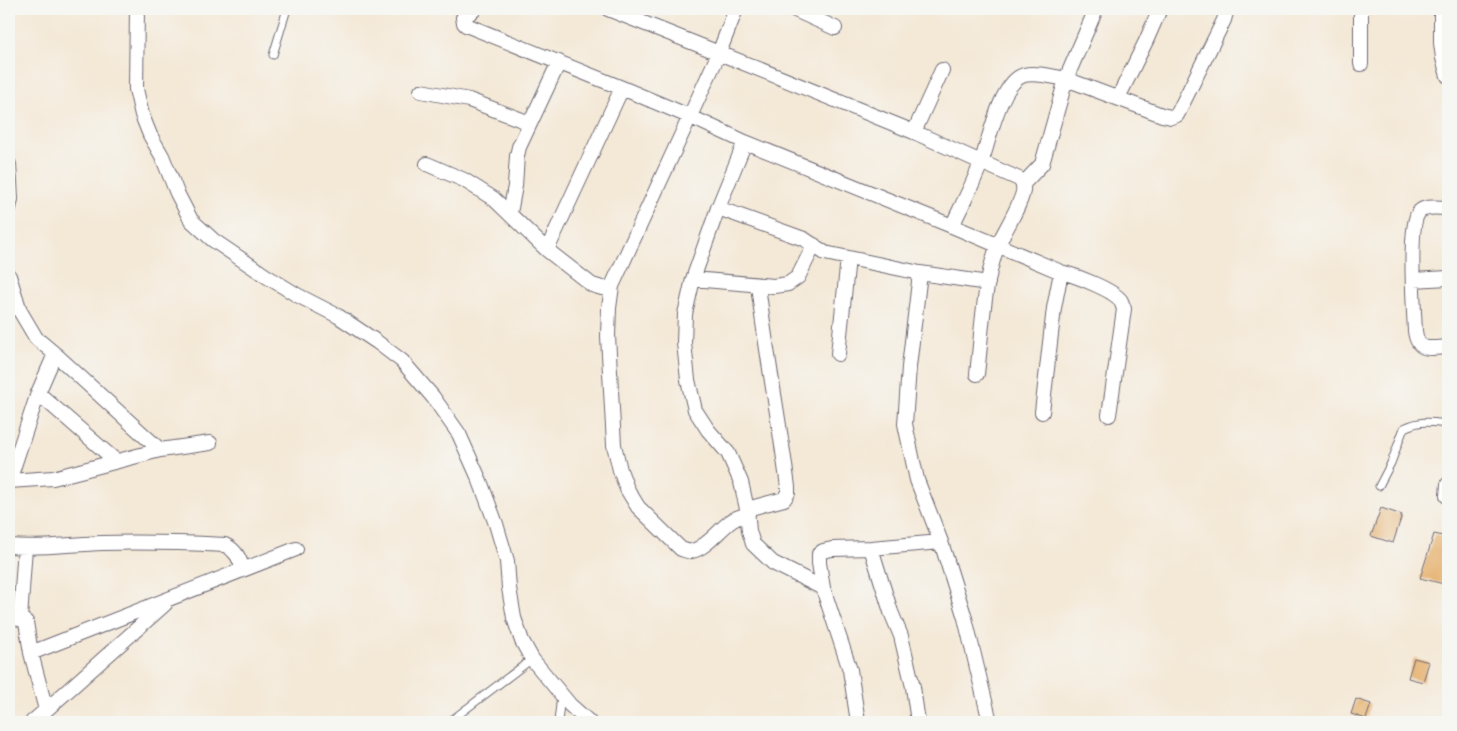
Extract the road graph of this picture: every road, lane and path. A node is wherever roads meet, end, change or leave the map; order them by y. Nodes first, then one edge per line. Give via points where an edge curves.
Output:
1 (137, 9) edge
2 (287, 9) edge
3 (476, 9) edge
4 (608, 9) edge
5 (736, 9) edge
6 (793, 9) edge
7 (1096, 9) edge
8 (1160, 9) edge
9 (1228, 9) edge
10 (1361, 9) edge
11 (1441, 9) edge
12 (835, 28) dead end
13 (719, 53) junction
14 (273, 55) dead end
15 (1446, 56) edge
16 (559, 62) junction
17 (1361, 64) dead end
18 (942, 70) dead end
19 (1448, 76) edge
20 (1066, 79) junction
21 (622, 88) junction
22 (421, 92) dead end
23 (1118, 98) junction
24 (691, 116) junction
25 (530, 123) junction
26 (914, 132) junction
27 (745, 142) junction
28 (981, 163) junction
29 (9, 164) edge
30 (427, 164) dead end
31 (9, 169) edge
32 (1023, 184) junction
33 (9, 208) edge
34 (718, 208) junction
35 (1448, 208) edge
36 (510, 213) junction
37 (952, 226) junction
38 (814, 245) junction
39 (998, 245) junction
40 (548, 250) junction
41 (848, 258) junction
42 (1061, 272) junction
43 (920, 273) junction
44 (9, 276) edge
45 (1448, 278) edge
46 (693, 279) junction
47 (1413, 280) junction
48 (988, 283) junction
49 (758, 284) junction
50 (612, 286) junction
51 (1448, 347) edge
52 (55, 354) junction
53 (838, 354) dead end
54 (977, 374) dead end
55 (38, 393) junction
56 (1042, 412) dead end
57 (1109, 415) dead end
58 (1448, 424) edge
59 (210, 443) dead end
60 (160, 450) junction
61 (116, 461) junction
62 (9, 481) edge
63 (1379, 486) dead end
64 (747, 511) junction
65 (941, 542) junction
66 (9, 546) edge
67 (25, 547) junction
68 (871, 548) junction
69 (296, 549) dead end
70 (243, 569) junction
71 (823, 588) junction
72 (173, 597) junction
73 (15, 618) edge
74 (30, 653) junction
75 (532, 659) junction
76 (561, 694) junction
77 (46, 710) junction
78 (452, 721) edge
79 (32, 722) edge
80 (558, 722) edge
81 (589, 722) edge
82 (858, 722) edge
83 (918, 722) edge
84 (990, 722) edge

1 - 75 street via 136,89 142,116 191,220 213,240 266,276 377,342 402,361 432,397 459,434 480,482 507,561 514,618
2 - 14 lane
3 - 16 street via 463,18 466,25
4 - 13 street
5 - 13 street
6 - 12 street
7 - 20 street
8 - 23 street
9 - 23 street via 1177,115 1162,115
10 - 17 street
11 - 15 street via 1441,43
13 - 24 street
13 - 26 street
15 - 19 street
16 - 21 street
16 - 25 street
18 - 26 street
20 - 23 street
20 - 28 street via 1024,75 1014,81 998,109
20 - 32 street via 1042,164
21 - 24 street
21 - 40 street
22 - 25 street via 469,100
24 - 27 street
24 - 50 street
25 - 36 street via 516,156 516,186
26 - 28 street
27 - 34 street
27 - 37 street
28 - 32 street via 1019,179
28 - 37 street
29 - 31 street
30 - 36 street via 464,180
31 - 33 street
32 - 39 street via 1020,200
34 - 38 street
34 - 46 street
35 - 47 street via 1427,208 1417,215 1412,255
36 - 40 street
37 - 39 street
38 - 41 street via 826,253
38 - 49 street via 798,277 788,284
39 - 42 street
39 - 48 street
40 - 50 street via 592,285
41 - 43 street
41 - 53 street
42 - 56 street
42 - 57 street via 1076,275 1114,295 1124,309
43 - 48 street
43 - 65 street via 905,424 918,480
44 - 52 street via 20,310 36,338
45 - 47 street
46 - 49 street
46 - 64 street via 685,314 688,380 695,410 728,453 741,482
47 - 51 street via 1416,341 1426,348
48 - 54 street
49 - 64 street via 788,493 784,499
50 - 64 street via 608,336 614,445 627,489 638,507 681,549 688,551 700,547
52 - 55 street
52 - 60 street
55 - 61 street
55 - 62 street
58 - 63 lane via 1427,421 1404,428
59 - 60 street
60 - 61 street
61 - 62 street via 53,478
64 - 71 street via 753,544 773,563
65 - 68 street
65 - 84 street via 965,618
66 - 67 street
67 - 70 street via 129,543 226,545 236,553
67 - 73 street
68 - 71 street via 832,549 819,554
68 - 83 street via 901,636
69 - 70 street
70 - 72 street
71 - 82 street via 850,670
72 - 74 street
72 - 77 street
73 - 74 street via 26,622
74 - 77 street
75 - 76 street
75 - 78 lane
76 - 80 lane
76 - 81 street
77 - 79 street

